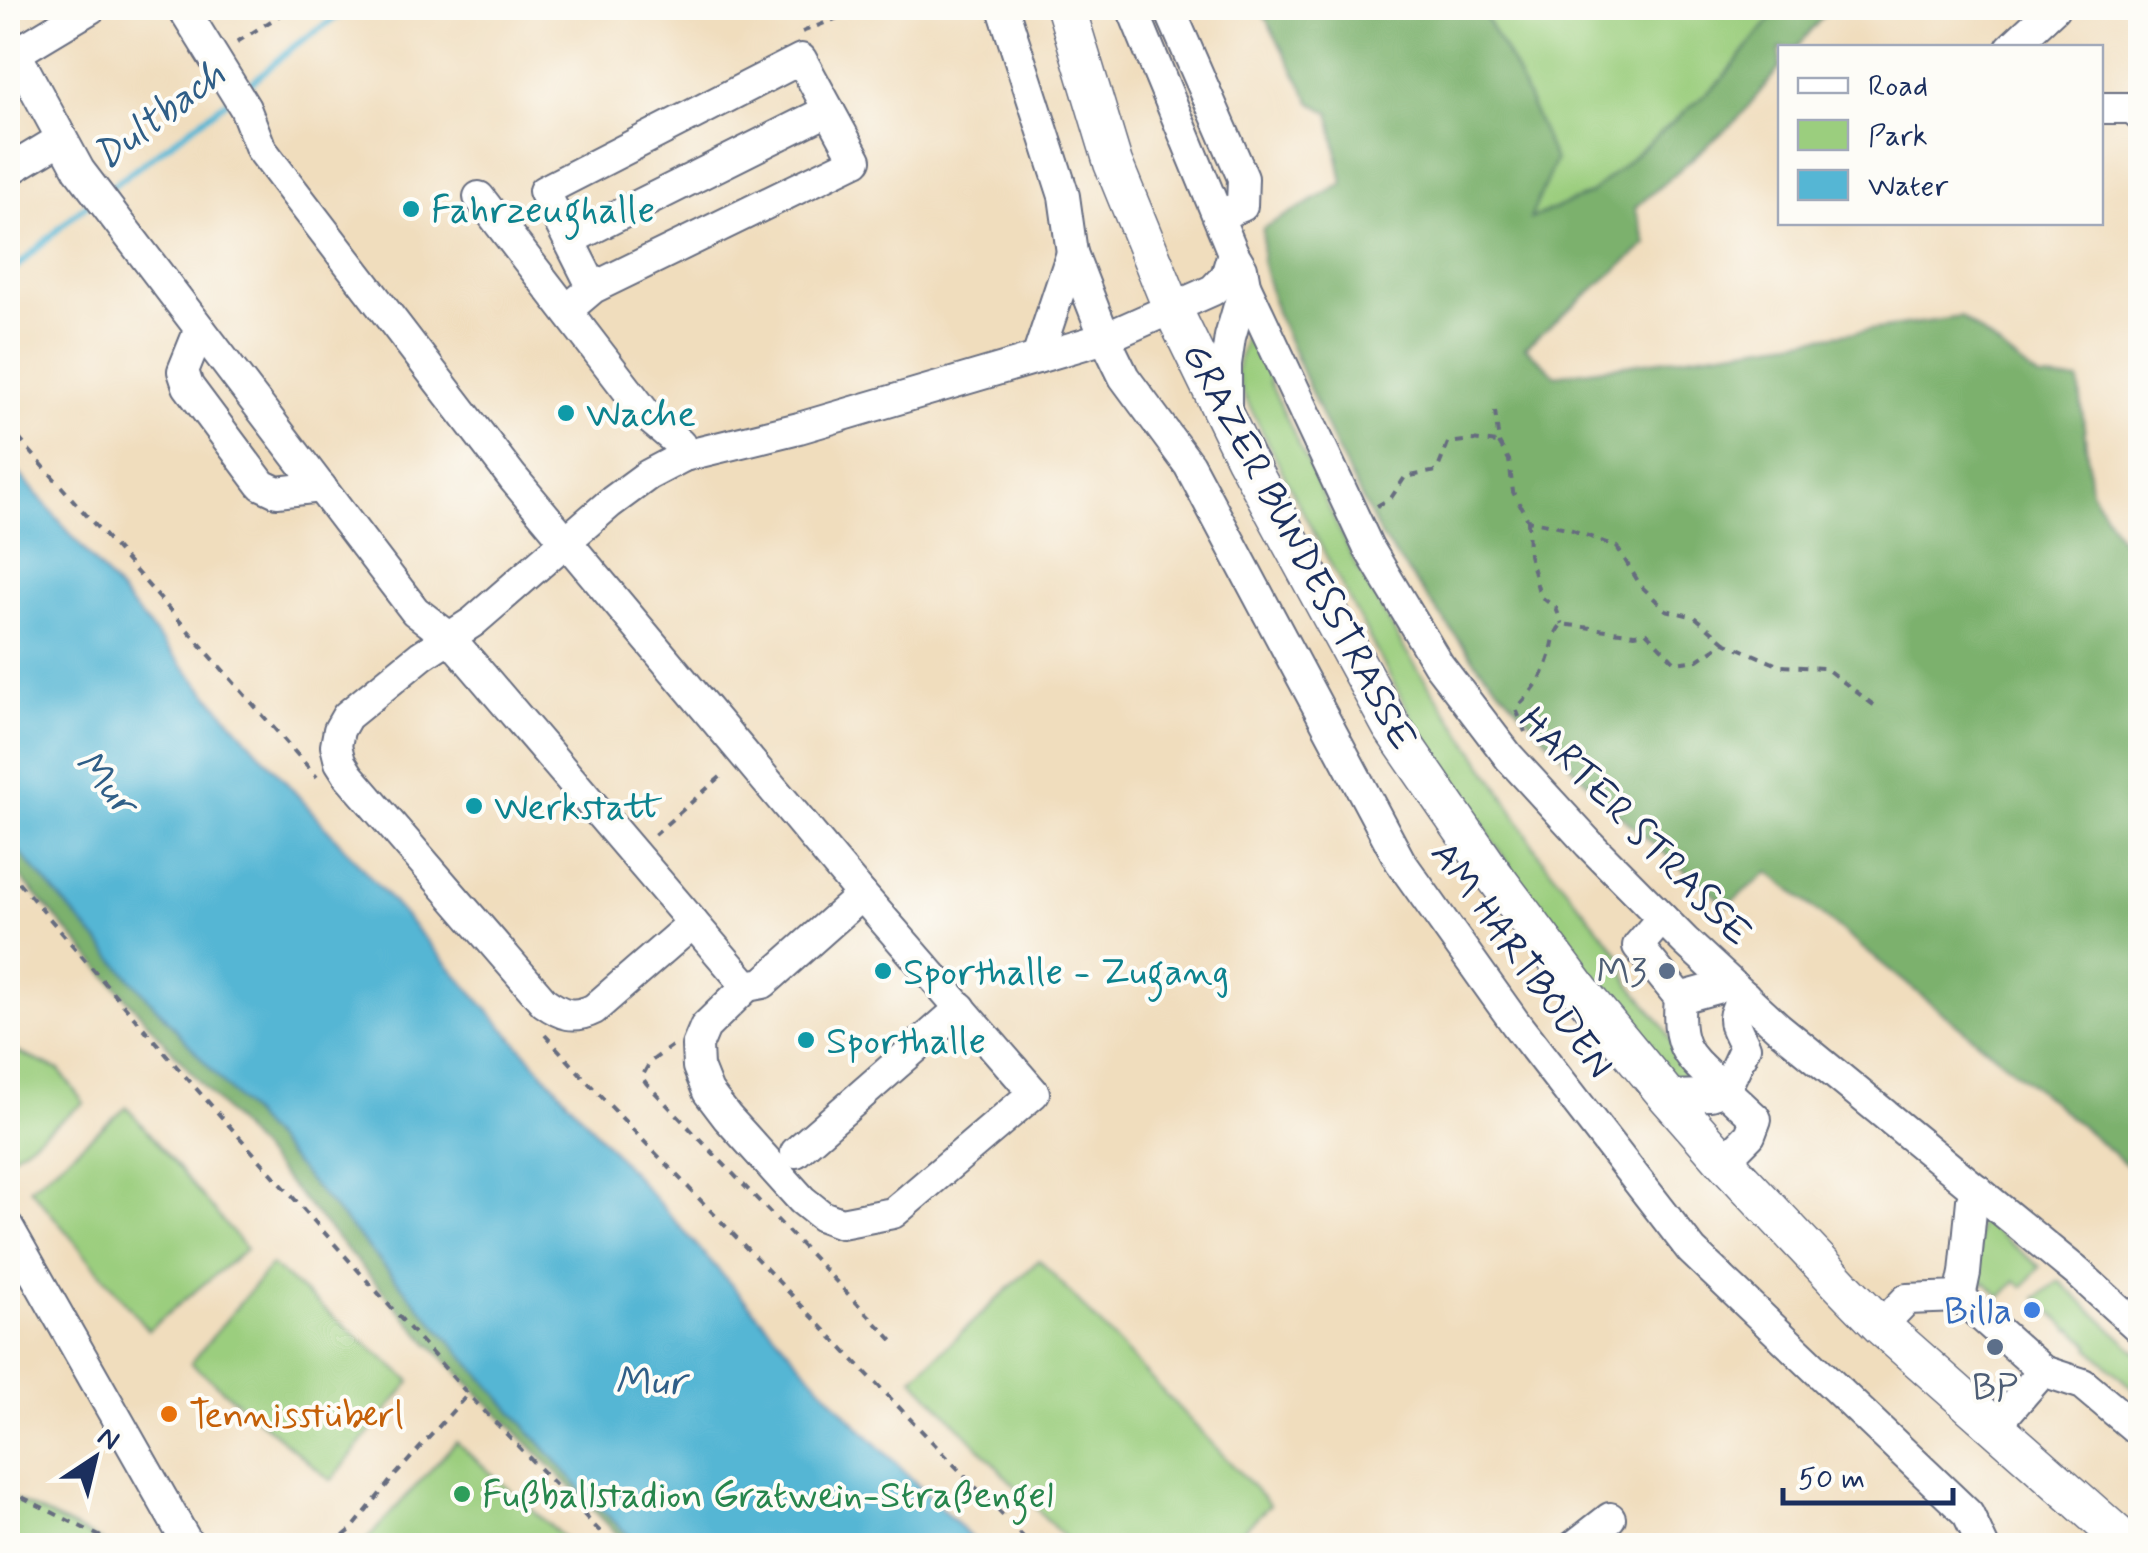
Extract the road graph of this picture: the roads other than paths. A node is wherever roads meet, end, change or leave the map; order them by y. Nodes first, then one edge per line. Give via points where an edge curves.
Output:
1 (90, 8) edge
2 (183, 8) edge
3 (1003, 8) edge
4 (1066, 8) edge
5 (1132, 8) edge
6 (1169, 8) edge
7 (2054, 8) edge
8 (2015, 45) edge
9 (13, 58) edge
10 (2103, 108) edge
11 (828, 110) junction
12 (2140, 115) edge
13 (61, 139) junction
14 (8, 171) edge
15 (479, 196) dead end
16 (1218, 215) junction
17 (569, 240) junction
18 (1233, 252) junction
19 (1072, 253) junction
20 (593, 288) junction
21 (1246, 303) junction
22 (566, 310) junction
23 (1173, 310) junction
24 (200, 329) junction
25 (1105, 338) junction
26 (1037, 358) junction
27 (1226, 418) junction
28 (684, 456) junction
29 (321, 487) junction
30 (566, 542) junction
31 (449, 637) junction
32 (862, 895) junction
33 (1662, 918) junction
34 (693, 923) junction
35 (747, 986) junction
36 (1738, 990) junction
37 (1680, 998) junction
38 (961, 1008) junction
39 (1725, 1090) junction
40 (1667, 1096) junction
41 (796, 1152) dead end
42 (1724, 1161) junction
43 (1978, 1190) junction
44 (10, 1237) edge
45 (1960, 1297) junction
46 (1881, 1326) junction
47 (2140, 1329) edge
48 (2042, 1371) junction
49 (1996, 1425) junction
50 (2140, 1432) edge
51 (1610, 1518) dead end
52 (189, 1546) edge
53 (1574, 1546) edge
54 (1983, 1546) edge
55 (2130, 1546) edge

1 - 9 street
2 - 30 street via 245,108 261,149
3 - 19 street via 1064,196
4 - 23 main road, GRAZER BUNDESSTRASSE via 1113,162
5 - 16 street, HARTER STRASSE
6 - 16 street via 1243,178 1242,206
7 - 8 street
9 - 13 street
10 - 12 street via 2132,108
11 - 17 street
11 - 17 street via 800,59 544,191
11 - 20 street via 856,160
13 - 14 street
13 - 24 street
15 - 22 street
16 - 18 street, HARTER STRASSE
17 - 20 street
18 - 21 street, HARTER STRASSE
18 - 23 street via 1213,290
19 - 25 street, AM HARTBODEN
19 - 26 street
20 - 22 street
21 - 23 street via 1216,328 1200,327
21 - 27 street via 1226,364
21 - 33 street, HARTER STRASSE via 1368,547 1438,664 1509,757
22 - 28 street
23 - 25 street
23 - 27 main road, GRAZER BUNDESSTRASSE
24 - 29 street
24 - 29 street via 183,371 188,386 262,484 277,492
25 - 26 street
25 - 54 street, AM HARTBODEN via 1124,377 1189,465 1400,861 1516,1024 1692,1251 1968,1514
26 - 28 street
27 - 40 main road, GRAZER BUNDESSTRASSE via 1391,726 1548,948
28 - 30 street via 648,475
29 - 31 street via 415,610
30 - 31 street
30 - 32 street
31 - 34 street
31 - 34 street via 346,716 336,746 349,776 557,1012 581,1016 594,1009
32 - 35 street via 762,983
32 - 38 street
33 - 36 street, HARTER STRASSE
33 - 37 street via 1638,946
34 - 35 street
35 - 38 street via 705,1028 696,1046 698,1067 708,1092 802,1200 841,1223 893,1212 1034,1093
36 - 37 street
36 - 39 street via 1734,1022 1746,1047
36 - 43 street, HARTER STRASSE
37 - 39 street via 1677,1028 1689,1056
38 - 41 street
39 - 40 street
39 - 42 street via 1756,1119 1750,1136
40 - 42 main road, GRAZER BUNDESSTRASSE
42 - 46 main road, GRAZER BUNDESSTRASSE
43 - 45 street
43 - 47 street, HARTER STRASSE
44 - 52 street
45 - 46 street via 1907,1299
45 - 48 street
46 - 49 main road, GRAZER BUNDESSTRASSE
48 - 49 street
48 - 50 street via 2084,1384
49 - 55 main road, GRAZER BUNDESSTRASSE
51 - 53 street

